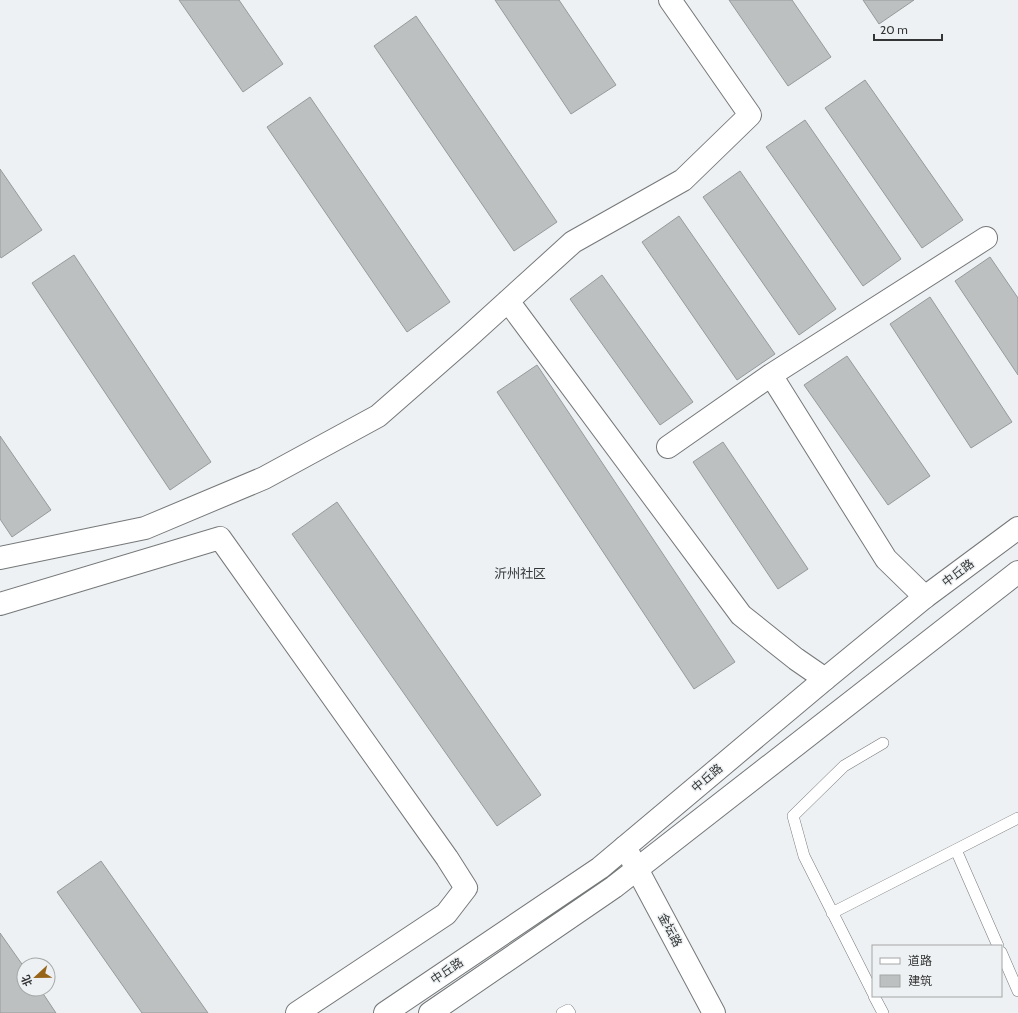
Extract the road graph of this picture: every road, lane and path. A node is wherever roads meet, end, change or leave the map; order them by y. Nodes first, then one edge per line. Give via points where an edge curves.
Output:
1 (670, 0) edge
2 (986, 238) dead end
3 (508, 301) junction
4 (771, 375) junction
5 (668, 447) dead end
6 (1018, 528) edge
7 (0, 558) edge
8 (1018, 572) edge
9 (925, 597) junction
10 (0, 604) edge
11 (825, 679) junction
12 (883, 743) dead end
13 (1018, 818) edge
14 (625, 847) junction
15 (956, 850) junction
16 (637, 869) junction
17 (832, 913) junction
18 (998, 945) edge
19 (1002, 954) edge
20 (872, 991) edge
21 (1018, 991) edge
22 (875, 997) edge
23 (297, 1013) edge
24 (385, 1013) edge
25 (430, 1013) edge
26 (562, 1013) edge
27 (570, 1013) edge
28 (714, 1013) edge
29 (883, 1013) edge

1 - 3 street via 750,115 683,180 573,242
2 - 4 street
3 - 7 street via 378,416 264,478 145,528
3 - 11 street via 741,615
4 - 5 street
4 - 9 street via 886,559
6 - 9 street, 中丘路
8 - 16 street, 中丘路
9 - 11 street, 中丘路
10 - 23 street via 220,538 466,888 446,914
11 - 14 street, 中丘路
12 - 17 lane via 844,766 793,816 804,856
13 - 15 lane
14 - 16 street, 金坛路
14 - 24 street, 中丘路 via 600,868
15 - 17 lane
15 - 18 lane
16 - 25 street, 中丘路
16 - 28 street, 金坛路
17 - 20 lane
19 - 21 lane
22 - 29 lane
26 - 27 lane via 568,1010

